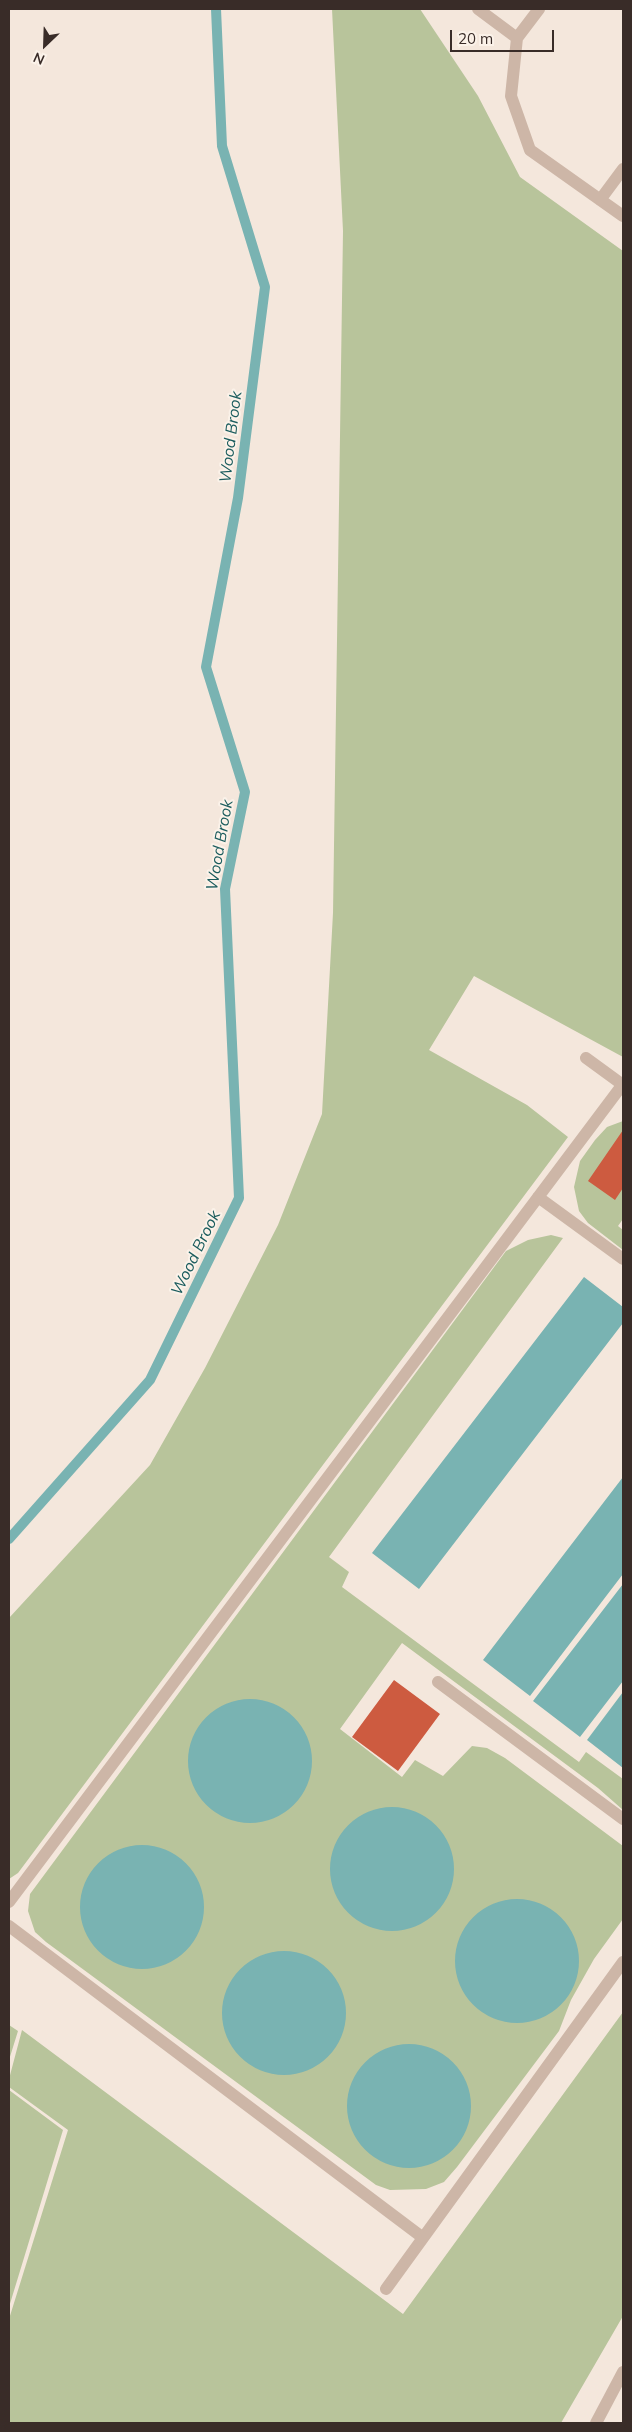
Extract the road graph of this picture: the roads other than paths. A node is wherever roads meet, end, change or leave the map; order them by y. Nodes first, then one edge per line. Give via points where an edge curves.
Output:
1 (478, 9) edge
2 (539, 9) edge
3 (517, 38) junction
4 (623, 170) edge
5 (600, 200) junction
6 (623, 216) edge
7 (586, 1058) dead end
8 (623, 1084) edge
9 (538, 1197) junction
10 (623, 1259) edge
11 (438, 1682) dead end
12 (623, 1819) edge
13 (9, 1902) edge
14 (9, 1926) edge
15 (623, 1962) edge
16 (422, 2237) junction
17 (386, 2289) dead end
18 (623, 2372) edge
19 (596, 2423) edge

1 - 3 street
2 - 3 street
3 - 5 street via 511,96 530,150
4 - 5 street
5 - 6 street
7 - 8 street
8 - 9 street
9 - 10 street
9 - 13 street
11 - 12 street
14 - 16 street
15 - 16 street
16 - 17 street
18 - 19 street

